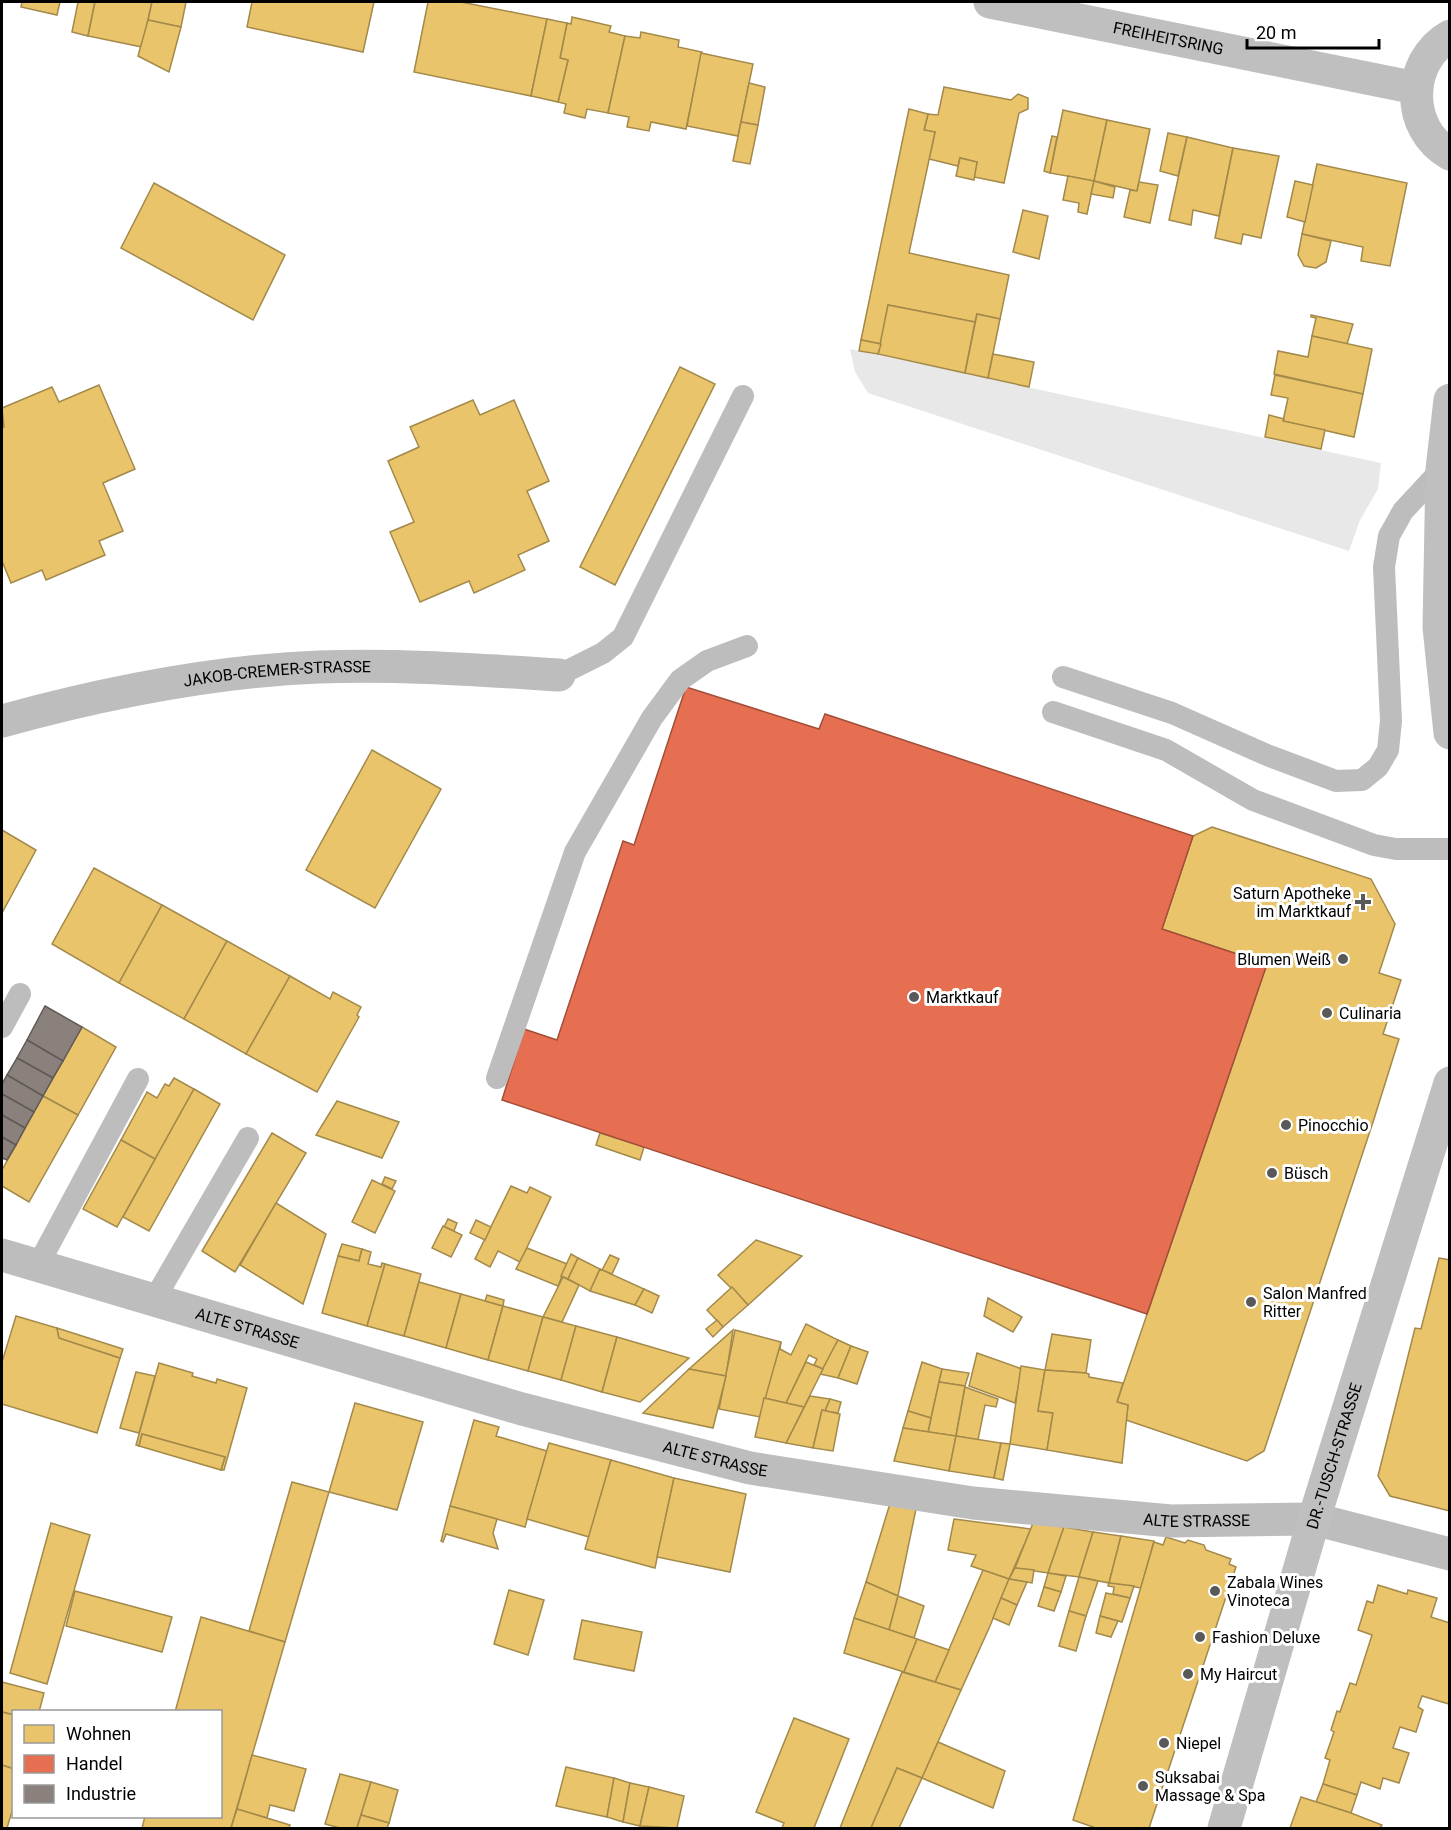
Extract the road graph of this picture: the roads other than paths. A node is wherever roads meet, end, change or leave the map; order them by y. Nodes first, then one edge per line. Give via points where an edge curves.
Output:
1 (990, 2) edge
2 (1449, 36) edge
3 (1416, 88) junction
4 (1449, 154) edge
5 (743, 396) dead end
6 (1449, 400) edge
7 (1442, 470) junction
8 (747, 646) dead end
9 (559, 675) joint
10 (1063, 677) dead end
11 (1053, 712) dead end
12 (2, 721) edge
13 (1449, 731) edge
14 (1449, 849) edge
15 (20, 994) dead end
16 (2, 1027) edge
17 (497, 1078) dead end
18 (138, 1079) dead end
19 (1449, 1083) edge
20 (248, 1138) dead end
21 (2, 1255) edge
22 (38, 1265) junction
23 (154, 1299) junction
24 (1314, 1519) junction
25 (1449, 1554) edge
26 (1224, 1828) edge

1 - 3 street, FREIHEITSRING
2 - 3 street via 1431,51
3 - 4 street via 1418,113 1428,135
5 - 9 lane via 623,636 603,653
6 - 7 street
7 - 10 lane via 1403,511 1389,536 1384,567 1388,750 1378,767 1362,780 1336,781 1172,713
7 - 13 street via 1439,627
8 - 17 lane via 707,661 680,680 652,718 575,852
9 - 12 street, JAKOB-CREMER-STRASSE via 423,666 317,667 121,692
11 - 14 lane via 1166,750 1253,800 1374,845
15 - 16 lane
18 - 22 lane
19 - 24 street, DR.-TUSCH-STRASSE
20 - 23 lane
21 - 22 street, ALTE STRASSE
22 - 23 street, ALTE STRASSE
23 - 24 street, ALTE STRASSE via 522,1409 750,1468 973,1503 1171,1521
24 - 25 street, ALTE STRASSE
24 - 26 street, DR.-TUSCH-STRASSE

